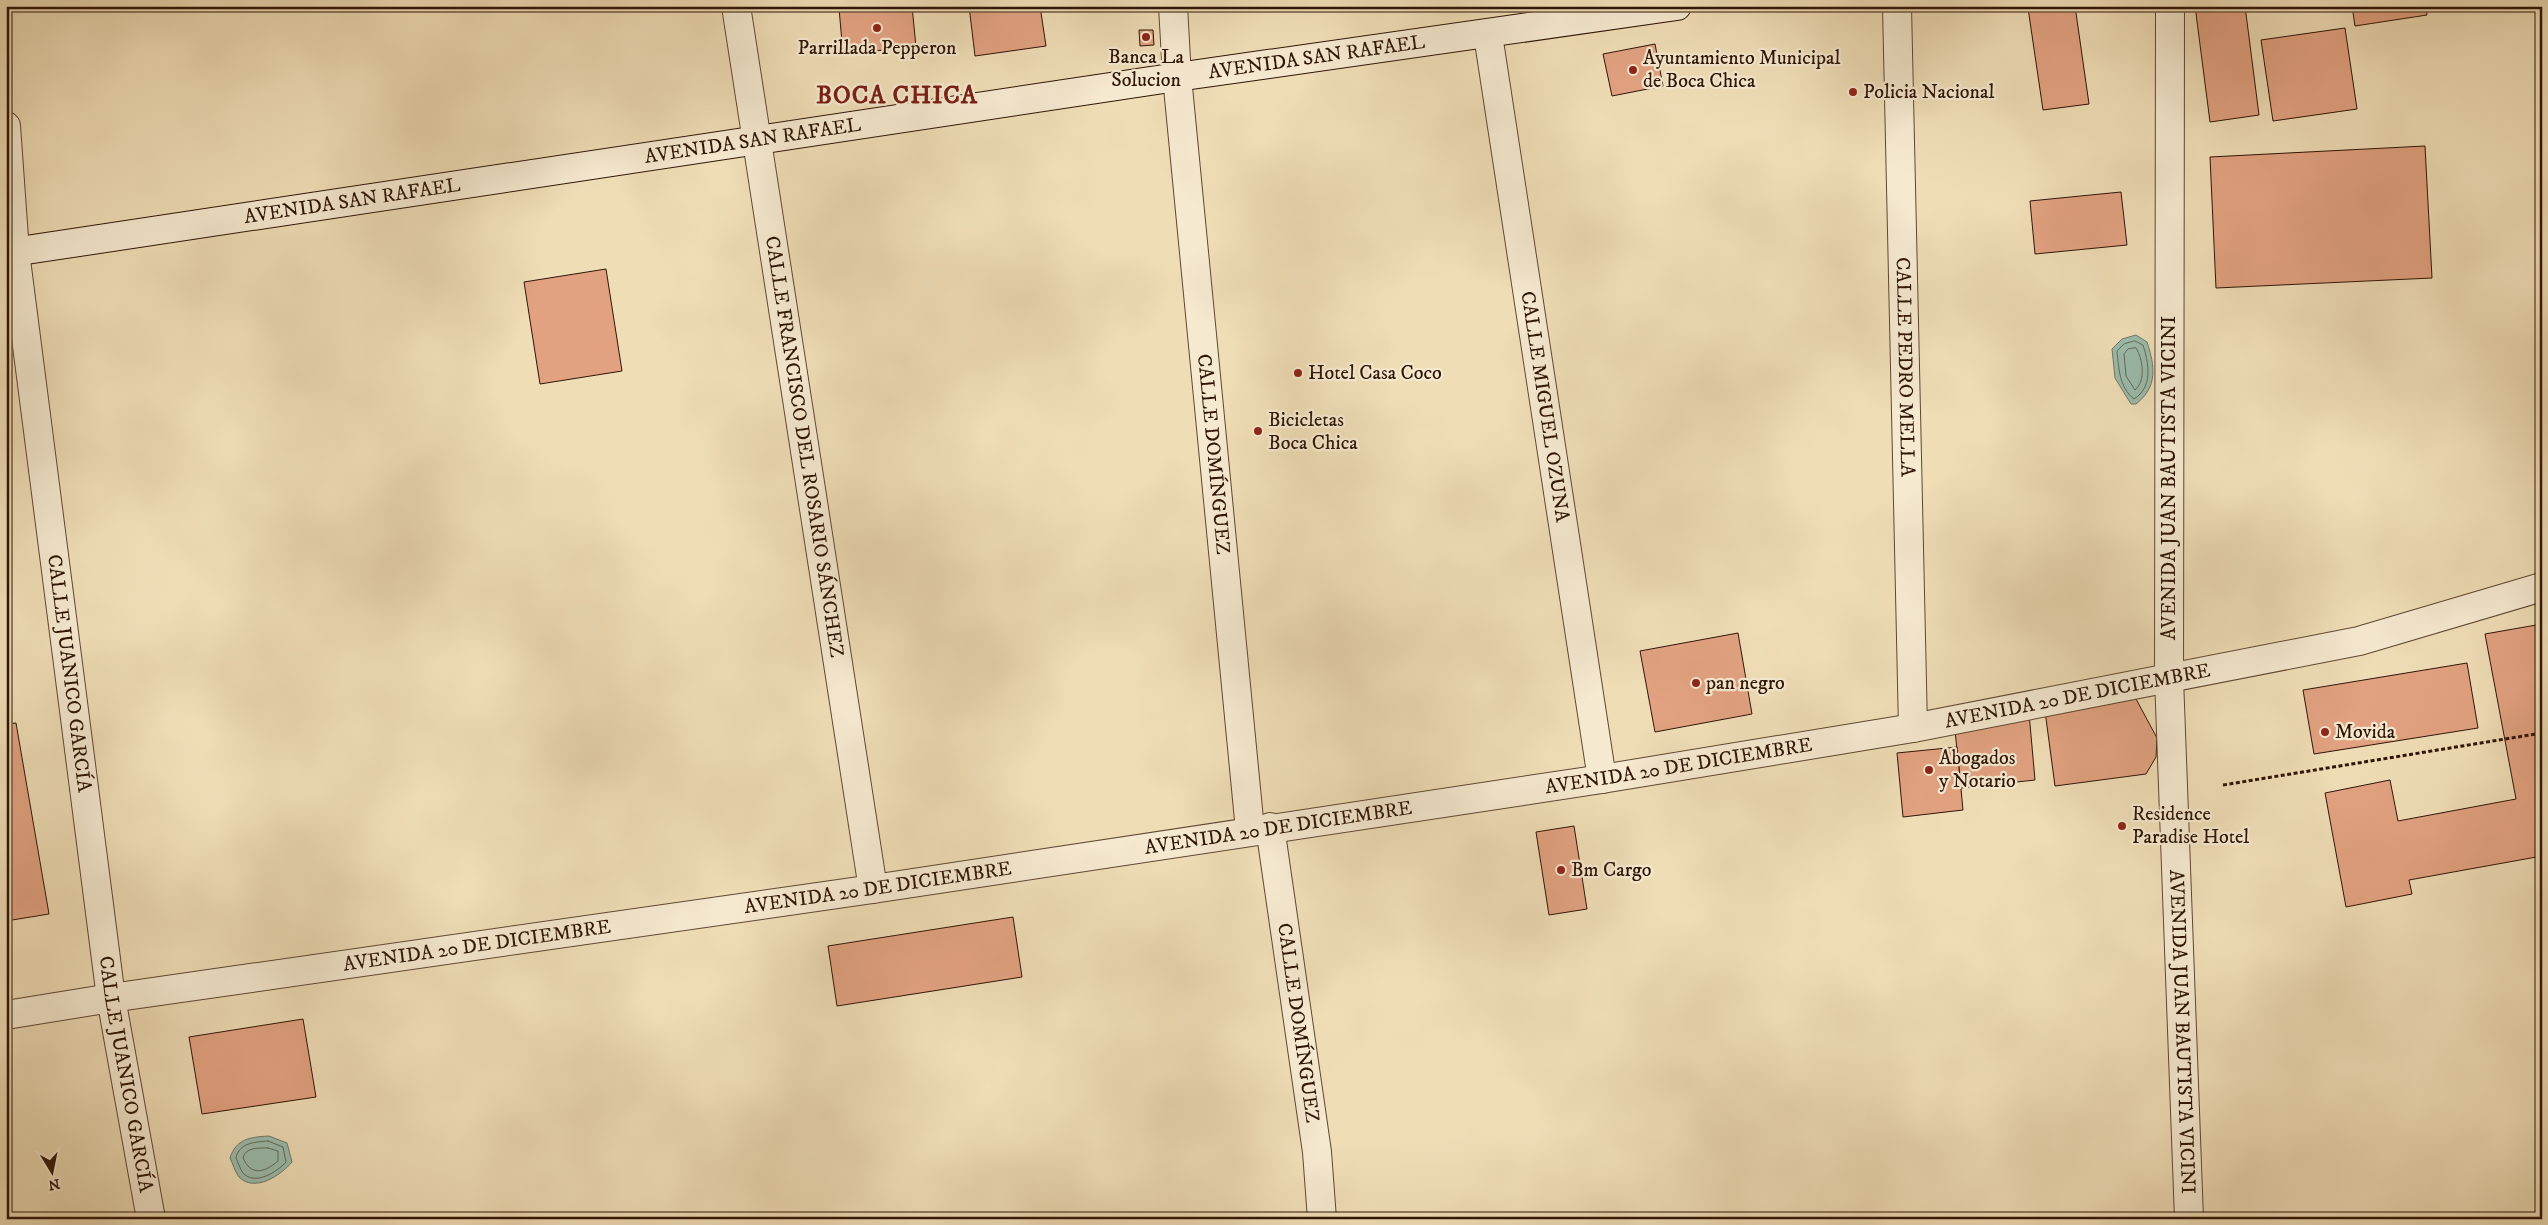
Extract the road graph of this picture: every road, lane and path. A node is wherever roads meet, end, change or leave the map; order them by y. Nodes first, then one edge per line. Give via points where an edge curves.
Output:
1 (736, 6) edge
2 (1172, 6) edge
3 (1677, 6) edge
4 (1897, 6) edge
5 (2170, 6) edge
6 (1488, 35) junction
7 (1176, 77) junction
8 (6, 126) edge
9 (756, 141) junction
10 (10, 252) edge
11 (2542, 587) edge
12 (2169, 678) junction
13 (1913, 728) junction
14 (2542, 733) edge
15 (1602, 779) junction
16 (2223, 785) dead end
17 (1260, 829) junction
18 (873, 889) junction
19 (111, 998) junction
20 (6, 1015) edge
21 (151, 1219) edge
22 (1322, 1219) edge
23 (2189, 1219) edge

1 - 9 street, CALLE FRANCISCO DEL ROSARIO SÁNCHEZ
2 - 7 street, CALLE DOMÍNGUEZ
3 - 6 street, AVENIDA SAN RAFAEL
4 - 13 street, CALLE PEDRO MELLA
5 - 12 street, AVENIDA JUAN BAUTISTA VICINI
6 - 7 street, AVENIDA SAN RAFAEL
6 - 15 street, CALLE MIGUEL OZUNA
7 - 9 street, AVENIDA SAN RAFAEL
7 - 17 street, CALLE DOMÍNGUEZ
8 - 10 street, CALLE JUANICO GARCÍA
9 - 10 street, AVENIDA SAN RAFAEL
9 - 18 street, CALLE FRANCISCO DEL ROSARIO SÁNCHEZ
10 - 19 street, CALLE JUANICO GARCÍA
11 - 12 street, AVENIDA 20 DE DICIEMBRE via 2359,641
12 - 13 street, AVENIDA 20 DE DICIEMBRE
12 - 23 street, AVENIDA JUAN BAUTISTA VICINI
13 - 15 street, AVENIDA 20 DE DICIEMBRE
14 - 16 path
15 - 17 street, AVENIDA 20 DE DICIEMBRE
17 - 18 street, AVENIDA 20 DE DICIEMBRE
17 - 22 street, CALLE DOMÍNGUEZ via 1317,1152
18 - 19 street, AVENIDA 20 DE DICIEMBRE
19 - 20 street, AVENIDA 20 DE DICIEMBRE
19 - 21 street, CALLE JUANICO GARCÍA

